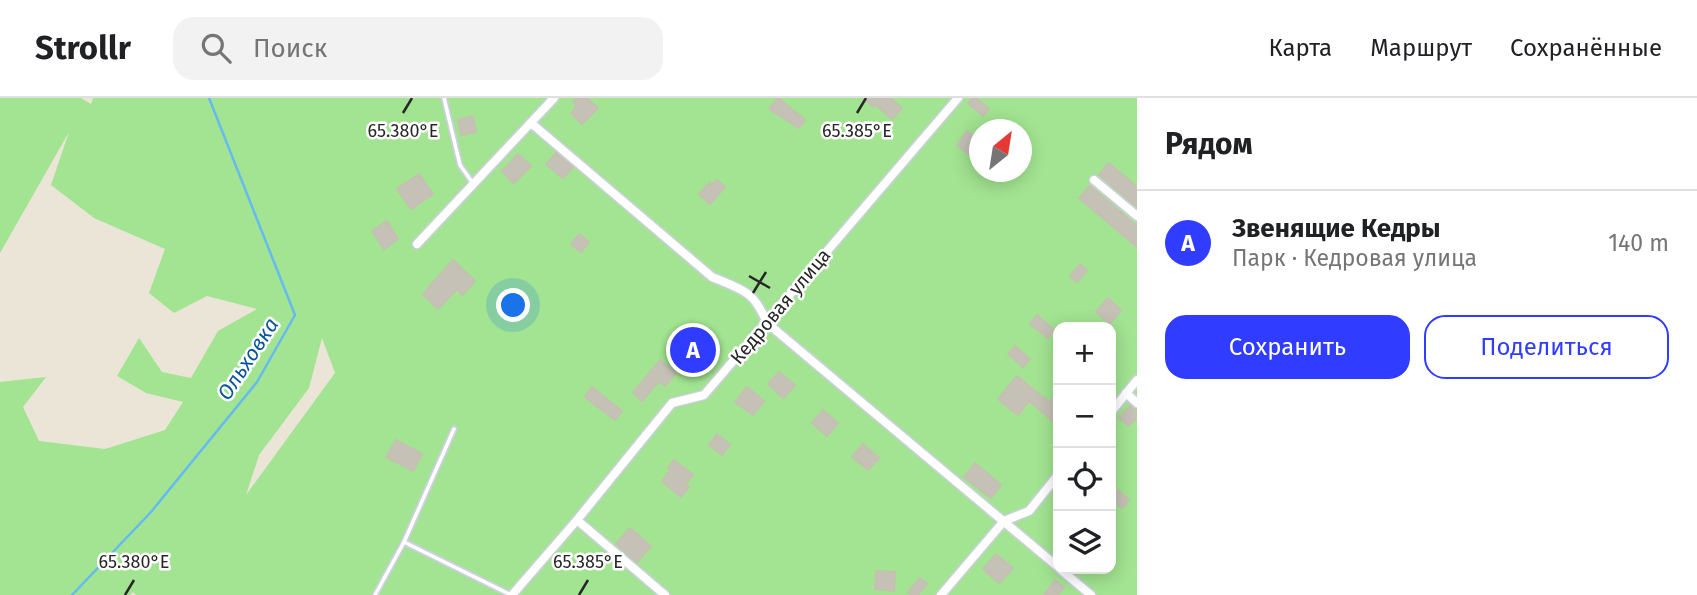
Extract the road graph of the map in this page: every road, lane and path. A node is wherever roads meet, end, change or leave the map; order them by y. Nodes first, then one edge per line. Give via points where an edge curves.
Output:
1 (444, 98) edge
2 (554, 98) edge
3 (958, 98) edge
4 (531, 123) junction
5 (1094, 180) dead end
6 (473, 184) junction
7 (1137, 216) edge
8 (417, 244) dead end
9 (767, 323) junction
10 (1137, 380) edge
11 (1126, 393) junction
12 (1137, 403) edge
13 (1116, 406) edge
14 (454, 429) dead end
15 (1053, 481) edge
16 (577, 520) junction
17 (1004, 521) junction
18 (404, 542) junction
19 (1053, 563) edge
20 (1066, 574) edge
21 (375, 595) edge
22 (511, 595) edge
23 (665, 595) edge
24 (941, 595) edge
25 (1091, 595) edge

1 - 6 lane via 460,165
2 - 4 street
3 - 9 street, Кедровая улица
4 - 6 street
4 - 9 street via 712,277 744,290 759,303
5 - 7 street
6 - 8 street
9 - 16 street, Кедровая улица via 704,395 672,403
9 - 17 street
10 - 11 street
11 - 12 street
11 - 13 street
14 - 18 lane
15 - 17 street via 1029,511
16 - 22 street, Кедровая улица
16 - 23 street
17 - 19 street
17 - 24 street
18 - 21 lane
18 - 22 lane
20 - 25 street

